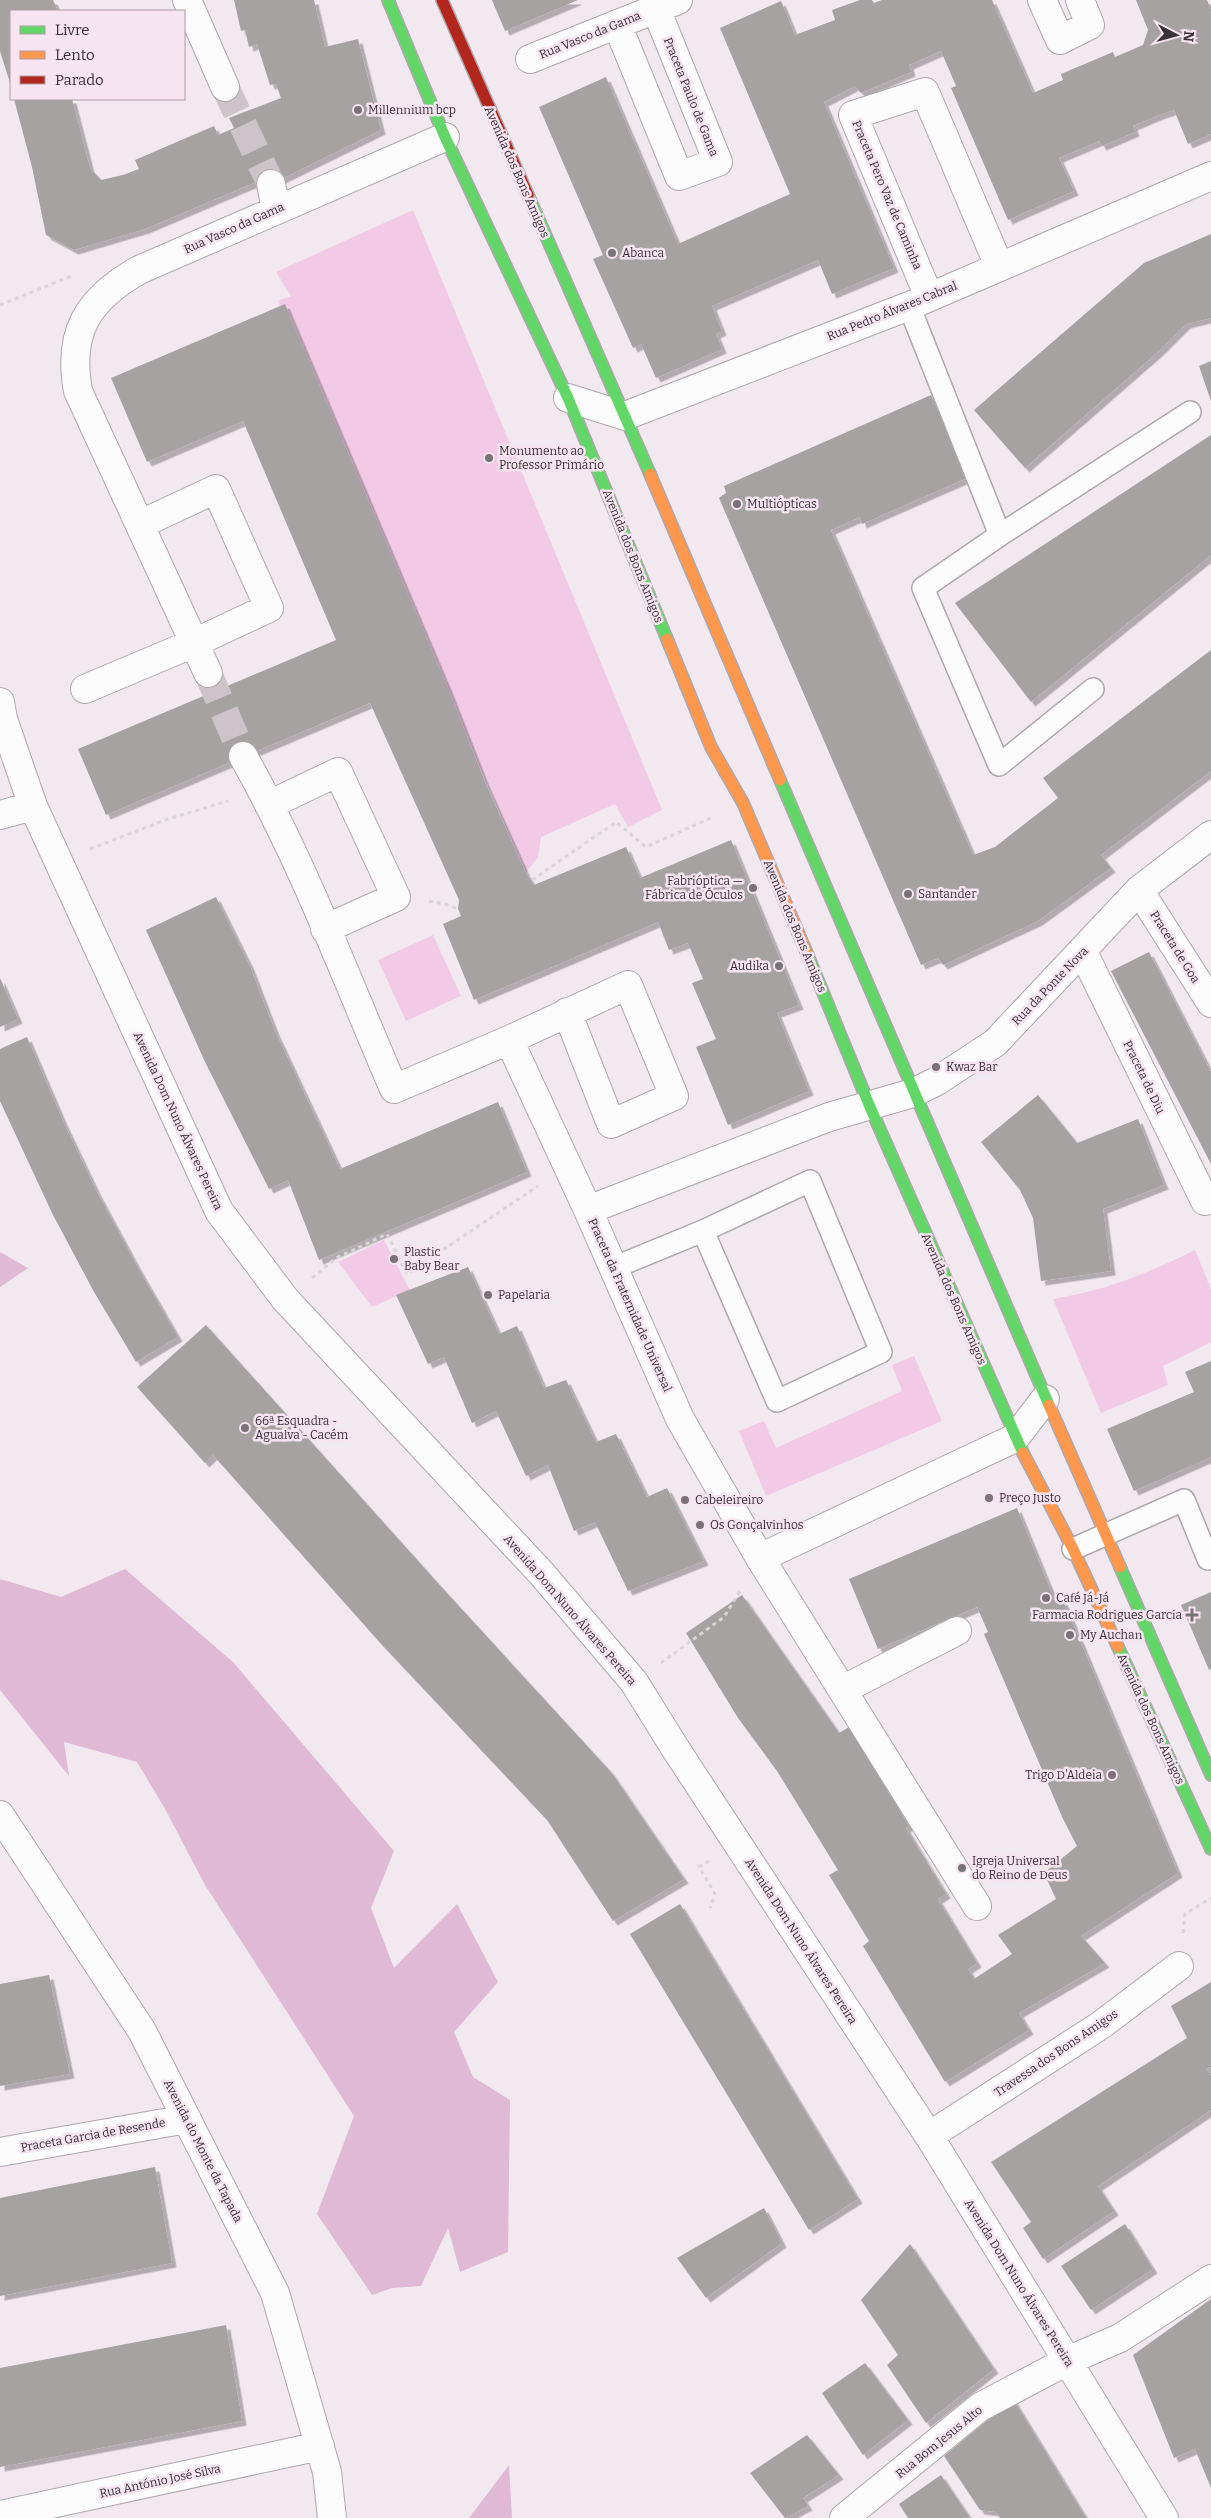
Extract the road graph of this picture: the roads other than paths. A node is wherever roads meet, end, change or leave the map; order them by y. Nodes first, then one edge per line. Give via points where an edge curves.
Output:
1 (187, 0) edge
2 (442, 0) edge
3 (1042, 0) edge
4 (1080, 0) edge
5 (392, 3) edge
6 (667, 4) edge
7 (617, 24) junction
8 (530, 59) dead end
9 (225, 87) tunnel mouth
10 (445, 137) junction
11 (1211, 176) edge
12 (999, 266) junction
13 (919, 301) junction
14 (568, 398) junction
15 (1190, 412) dead end
16 (625, 416) junction
17 (141, 524) junction
18 (1000, 535) junction
19 (194, 643) junction
20 (208, 673) tunnel mouth
21 (1094, 689) dead end
22 (84, 690) dead end
23 (0, 702) edge
24 (243, 756) tunnel mouth
25 (266, 798) junction
26 (33, 806) junction
27 (0, 815) edge
28 (1211, 835) edge
29 (1139, 890) junction
30 (325, 929) junction
31 (1083, 952) junction
32 (1211, 1003) edge
33 (567, 1012) junction
34 (509, 1040) junction
35 (913, 1093) junction
36 (870, 1106) junction
37 (1204, 1201) dead end
38 (588, 1210) junction
39 (703, 1231) junction
40 (613, 1268) junction
41 (1045, 1399) junction
42 (1015, 1438) junction
43 (1104, 1534) junction
44 (1072, 1549) junction
45 (760, 1558) junction
46 (1208, 1559) dead end
47 (957, 1631) dead end
48 (842, 1690) junction
49 (1211, 1776) edge
50 (0, 1815) edge
51 (1209, 1838) edge
52 (978, 1906) dead end
53 (1179, 1966) road end
54 (187, 2118) junction
55 (929, 2136) junction
56 (0, 2152) edge
57 (1211, 2280) edge
58 (1067, 2361) junction
59 (320, 2446) junction
60 (0, 2515) edge
61 (332, 2518) edge
62 (844, 2518) edge
63 (1164, 2518) edge

1 - 9 street
2 - 16 main road, Avenida dos Bons Amigos
3 - 4 street via 1060,40 1090,25
5 - 10 main road, Avenida dos Bons Amigos
6 - 7 street, Rua Vasco da Gama
6 - 7 street, Praceta Paulo de Gama via 718,162 679,176
7 - 8 street, Rua Vasco da Gama
10 - 14 main road, Avenida dos Bons Amigos
10 - 17 street, Rua Vasco da Gama via 273,197 138,270 98,299 84,319 78,340 74,370 78,391
11 - 12 street, Rua Pedro Álvares Cabral
12 - 13 street, Rua Pedro Álvares Cabral
12 - 13 street, Praceta Pero Vaz de Caminha via 925,92 853,115
13 - 16 street, Rua Pedro Álvares Cabral
13 - 18 lane
14 - 16 street
14 - 36 main road, Avenida dos Bons Amigos via 711,747 743,803
15 - 18 lane
16 - 35 main road, Avenida dos Bons Amigos
17 - 19 street
17 - 19 street via 216,489 269,608
18 - 21 lane via 922,588 999,765
19 - 20 street
19 - 22 street
23 - 26 street, Avenida Dom Nuno Álvares Pereira
24 - 25 street
25 - 30 street
25 - 30 street via 338,772 396,897
26 - 27 street
26 - 55 street, Avenida Dom Nuno Álvares Pereira via 218,1211 285,1299 542,1574 634,1682
28 - 29 street, Rua da Ponte Nova
29 - 31 street, Rua da Ponte Nova
29 - 32 street, Praceta de Goa
30 - 34 street via 394,1089
31 - 35 street, Rua da Ponte Nova via 995,1043
31 - 37 street, Praceta de Diu
33 - 33 street via 611,1124 674,1096 628,985
33 - 34 street
34 - 38 street
35 - 36 street, Rua da Ponte Nova
35 - 41 main road, Avenida dos Bons Amigos
36 - 38 street, Praceta da Fraternidade Universal via 829,1117
36 - 42 main road, Avenida dos Bons Amigos
38 - 40 street, Praceta da Fraternidade Universal
39 - 39 lane via 810,1181 881,1352 777,1401
39 - 40 lane
40 - 45 street, Praceta da Fraternidade Universal via 680,1420
41 - 42 street
41 - 43 main road, Avenida dos Bons Amigos
42 - 44 main road, Avenida dos Bons Amigos
42 - 45 street
43 - 44 lane
43 - 46 lane via 1184,1500
43 - 49 main road, Avenida dos Bons Amigos
44 - 51 main road, Avenida dos Bons Amigos
45 - 48 street, Praceta da Fraternidade Universal
47 - 48 street
48 - 52 street, Praceta da Fraternidade Universal
50 - 54 street, Avenida do Monte da Tapada via 142,2031
53 - 55 street, Travessa dos Bons Amigos via 1101,2025
54 - 56 street, Praceta Garcia de Resende
54 - 59 street, Avenida do Monte da Tapada via 275,2293
55 - 58 street, Avenida Dom Nuno Álvares Pereira
57 - 58 street, Rua Bom Jesus Alto via 1120,2338
58 - 62 street, Rua Bom Jesus Alto via 980,2407
58 - 63 street, Avenida Dom Nuno Álvares Pereira
59 - 60 street, Rua António José Silva
59 - 61 street, Avenida do Monte da Tapada via 327,2472

